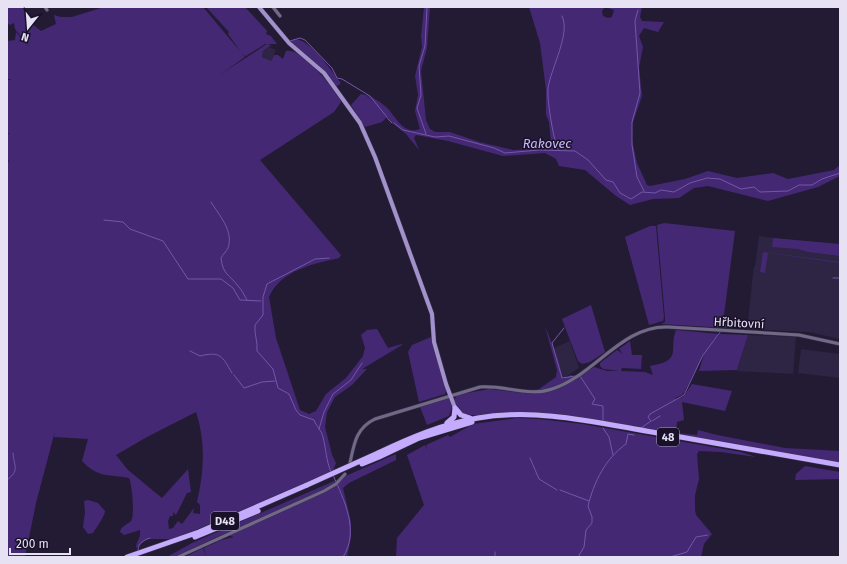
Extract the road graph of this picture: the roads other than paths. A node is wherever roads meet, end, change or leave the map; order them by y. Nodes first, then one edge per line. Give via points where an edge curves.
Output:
1 (45, 7) edge
2 (259, 7) edge
3 (272, 7) edge
4 (47, 10) dead end
5 (280, 16) dead end
6 (840, 344) edge
7 (450, 395) junction
8 (455, 408) junction
9 (482, 417) junction
10 (440, 427) junction
11 (379, 455) junction
12 (350, 463) dead end
13 (840, 466) edge
14 (345, 474) dead end
15 (140, 555) edge
16 (127, 557) edge
17 (178, 557) edge

1 - 4 street
2 - 7 main road via 289,43 324,73 360,122 432,314 434,342
3 - 5 street
6 - 7 street, Hřbitovní via 798,335 668,326 650,328 636,334 554,389 532,392 486,386
7 - 8 main road
7 - 12 street, Hřbitovní via 369,422 355,438
8 - 9 highway, 48 via 466,417
8 - 10 highway, 48 via 453,419
9 - 10 highway, 48
9 - 13 highway, 48 via 524,414 562,417
10 - 11 highway, 48 via 407,439
11 - 13 highway, 48 via 447,428 495,418 528,417 572,421
11 - 15 highway, D48, bridge via 308,487
14 - 17 street via 336,484 324,491
15 - 16 highway, D48

